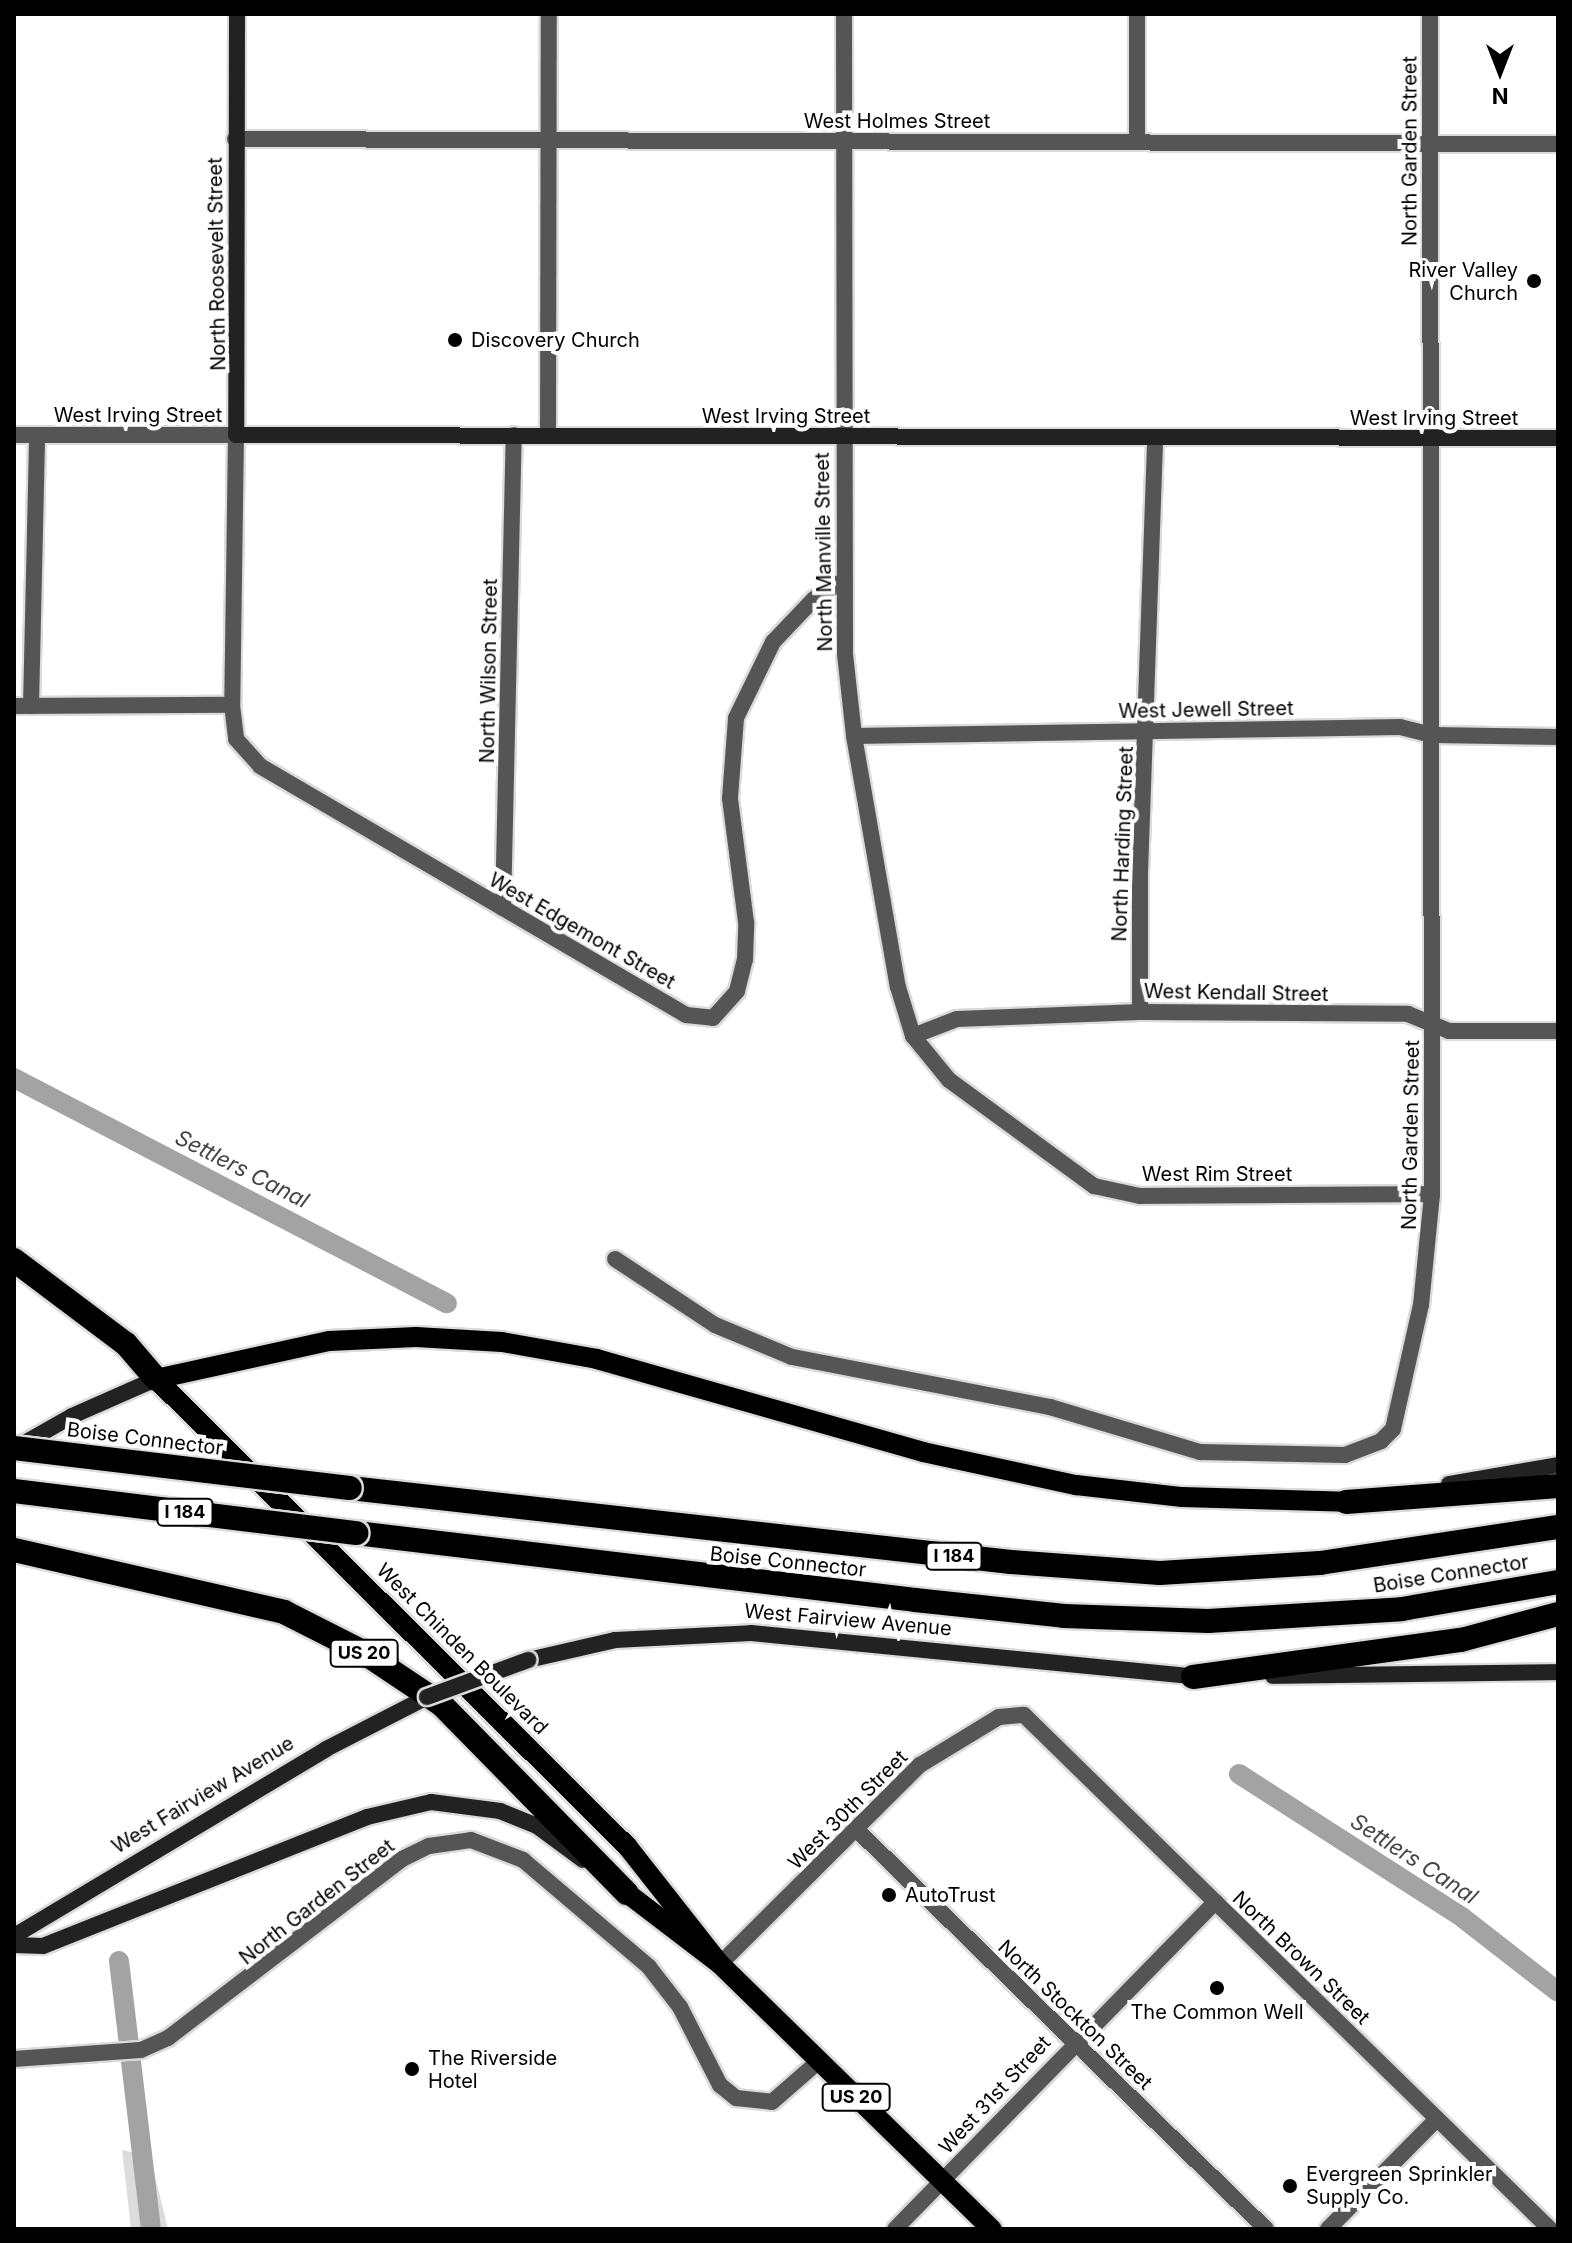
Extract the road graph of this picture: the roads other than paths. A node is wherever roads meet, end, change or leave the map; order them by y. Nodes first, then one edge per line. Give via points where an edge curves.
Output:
1 (237, 14) edge
2 (549, 14) edge
3 (844, 14) edge
4 (1137, 14) edge
5 (1430, 14) edge
6 (235, 139) junction
7 (549, 139) junction
8 (844, 141) junction
9 (1137, 142) junction
10 (1430, 143) junction
11 (1558, 144) edge
12 (14, 435) edge
13 (37, 435) junction
14 (236, 435) junction
15 (514, 435) junction
16 (548, 436) junction
17 (842, 436) junction
18 (1155, 437) junction
19 (1430, 438) junction
20 (1558, 438) edge
21 (843, 581) junction
22 (232, 705) junction
23 (23, 706) edge
24 (1147, 731) junction
25 (1433, 735) junction
26 (854, 736) junction
27 (1558, 737) edge
28 (503, 908) junction
29 (1140, 1012) junction
30 (1432, 1021) junction
31 (1558, 1031) edge
32 (913, 1036) junction
33 (1432, 1194) junction
34 (615, 1259) dead end
35 (14, 1260) edge
36 (156, 1379) junction
37 (14, 1448) edge
38 (1558, 1465) edge
39 (1558, 1486) edge
40 (14, 1491) edge
41 (1346, 1502) junction
42 (1558, 1527) edge
43 (19, 1551) edge
44 (1558, 1582) edge
45 (1558, 1614) edge
46 (1558, 1672) edge
47 (1193, 1677) junction
48 (1024, 1715) joint
49 (857, 1830) junction
50 (627, 1893) junction
51 (1215, 1902) junction
52 (14, 1936) edge
53 (14, 1945) edge
54 (720, 1964) junction
55 (1074, 2042) junction
56 (14, 2059) edge
57 (819, 2061) junction
58 (1437, 2119) junction
59 (941, 2181) junction
60 (895, 2229) edge
61 (992, 2229) edge
62 (1266, 2229) edge
63 (1328, 2229) edge
64 (1550, 2229) edge

1 - 6 main road, North Roosevelt Street
2 - 7 street
3 - 8 street, North Manville Street
4 - 9 street
5 - 10 street, North Garden Street
6 - 7 street, West Holmes Street
6 - 14 main road, North Roosevelt Street
7 - 8 street, West Holmes Street
7 - 16 street
8 - 9 street, West Holmes Street
8 - 17 street, North Manville Street
9 - 10 street, West Holmes Street
10 - 11 street, West Holmes Street
10 - 19 street, North Garden Street
12 - 13 street, West Irving Street
13 - 14 street, West Irving Street
13 - 23 street
14 - 15 main road, West Irving Street
14 - 22 street, North Roosevelt Street
15 - 16 main road, West Irving Street
15 - 28 street, North Wilson Street
16 - 17 main road, West Irving Street
17 - 18 main road, West Irving Street
17 - 21 street, North Manville Street
18 - 19 main road, West Irving Street
18 - 24 street, North Harding Street
19 - 20 main road, West Irving Street
19 - 25 street, North Garden Street
21 - 26 street, North Manville Street
21 - 28 street, West Edgemont Street via 814,599 773,642 736,718 730,798 745,960 737,991 724,1009 713,1018 686,1015
22 - 23 street
22 - 28 street, West Edgemont Street via 236,739 260,766
24 - 25 street, West Jewell Street via 1400,727
24 - 26 street, West Jewell Street
24 - 29 street, North Harding Street
25 - 27 street, West Jewell Street
25 - 30 street, North Garden Street
26 - 32 street, North Manville Street via 898,987
29 - 30 street, West Kendall Street via 1408,1014
29 - 32 street, West Kendall Street via 970,1017
30 - 31 street, West Kendall Street via 1449,1031
30 - 33 street, North Garden Street
32 - 33 street, West Rim Street via 949,1080 1094,1186 1140,1196
33 - 34 street, North Garden Street via 1421,1305 1402,1409 1381,1441 1345,1455 1219,1456 1050,1407 792,1357 715,1325
35 - 36 highway, US 20 via 126,1344
36 - 37 main road
36 - 41 main road via 329,1341 416,1337 502,1342 597,1359 923,1452 1076,1485 1182,1497
36 - 54 main road, West Chinden Boulevard / US 20 via 627,1846
37 - 42 highway, Boise Connector / I 184, bridge via 903,1551 1160,1573 1320,1563
38 - 41 main road
39 - 41 highway
40 - 44 highway, Boise Connector / I 184, bridge via 749,1583 1128,1618 1208,1621 1402,1609
43 - 50 highway, US 20 via 284,1612 363,1652 441,1704
45 - 47 highway via 1461,1640
46 - 47 main road, West Fairview Avenue
47 - 52 main road, West Fairview Avenue, bridge via 751,1633 629,1638 528,1660 440,1691 326,1749
48 - 49 street, West 30th Street via 999,1717 954,1741 920,1765
48 - 51 street, North Brown Street
49 - 54 street, West 30th Street
49 - 55 street, North Stockton Street
50 - 53 main road, West Chinden Boulevard via 537,1826 467,1803 431,1802 367,1817 43,1946
50 - 54 main road, West Chinden Boulevard / US 20
51 - 55 street, West 31st Street
51 - 58 street, North Brown Street
54 - 57 main road, West Chinden Boulevard / US 20
55 - 59 street, West 31st Street
55 - 62 street, North Stockton Street
56 - 57 street, North Garden Street via 141,2050 207,2013 402,1859 429,1846 471,1840 523,1860 649,1967 680,2007 720,2085 736,2098 772,2102
57 - 59 main road, West Chinden Boulevard / US 20
58 - 63 street
58 - 64 street, North Brown Street
59 - 60 street, West 31st Street
59 - 61 main road, West Chinden Boulevard / US 20

